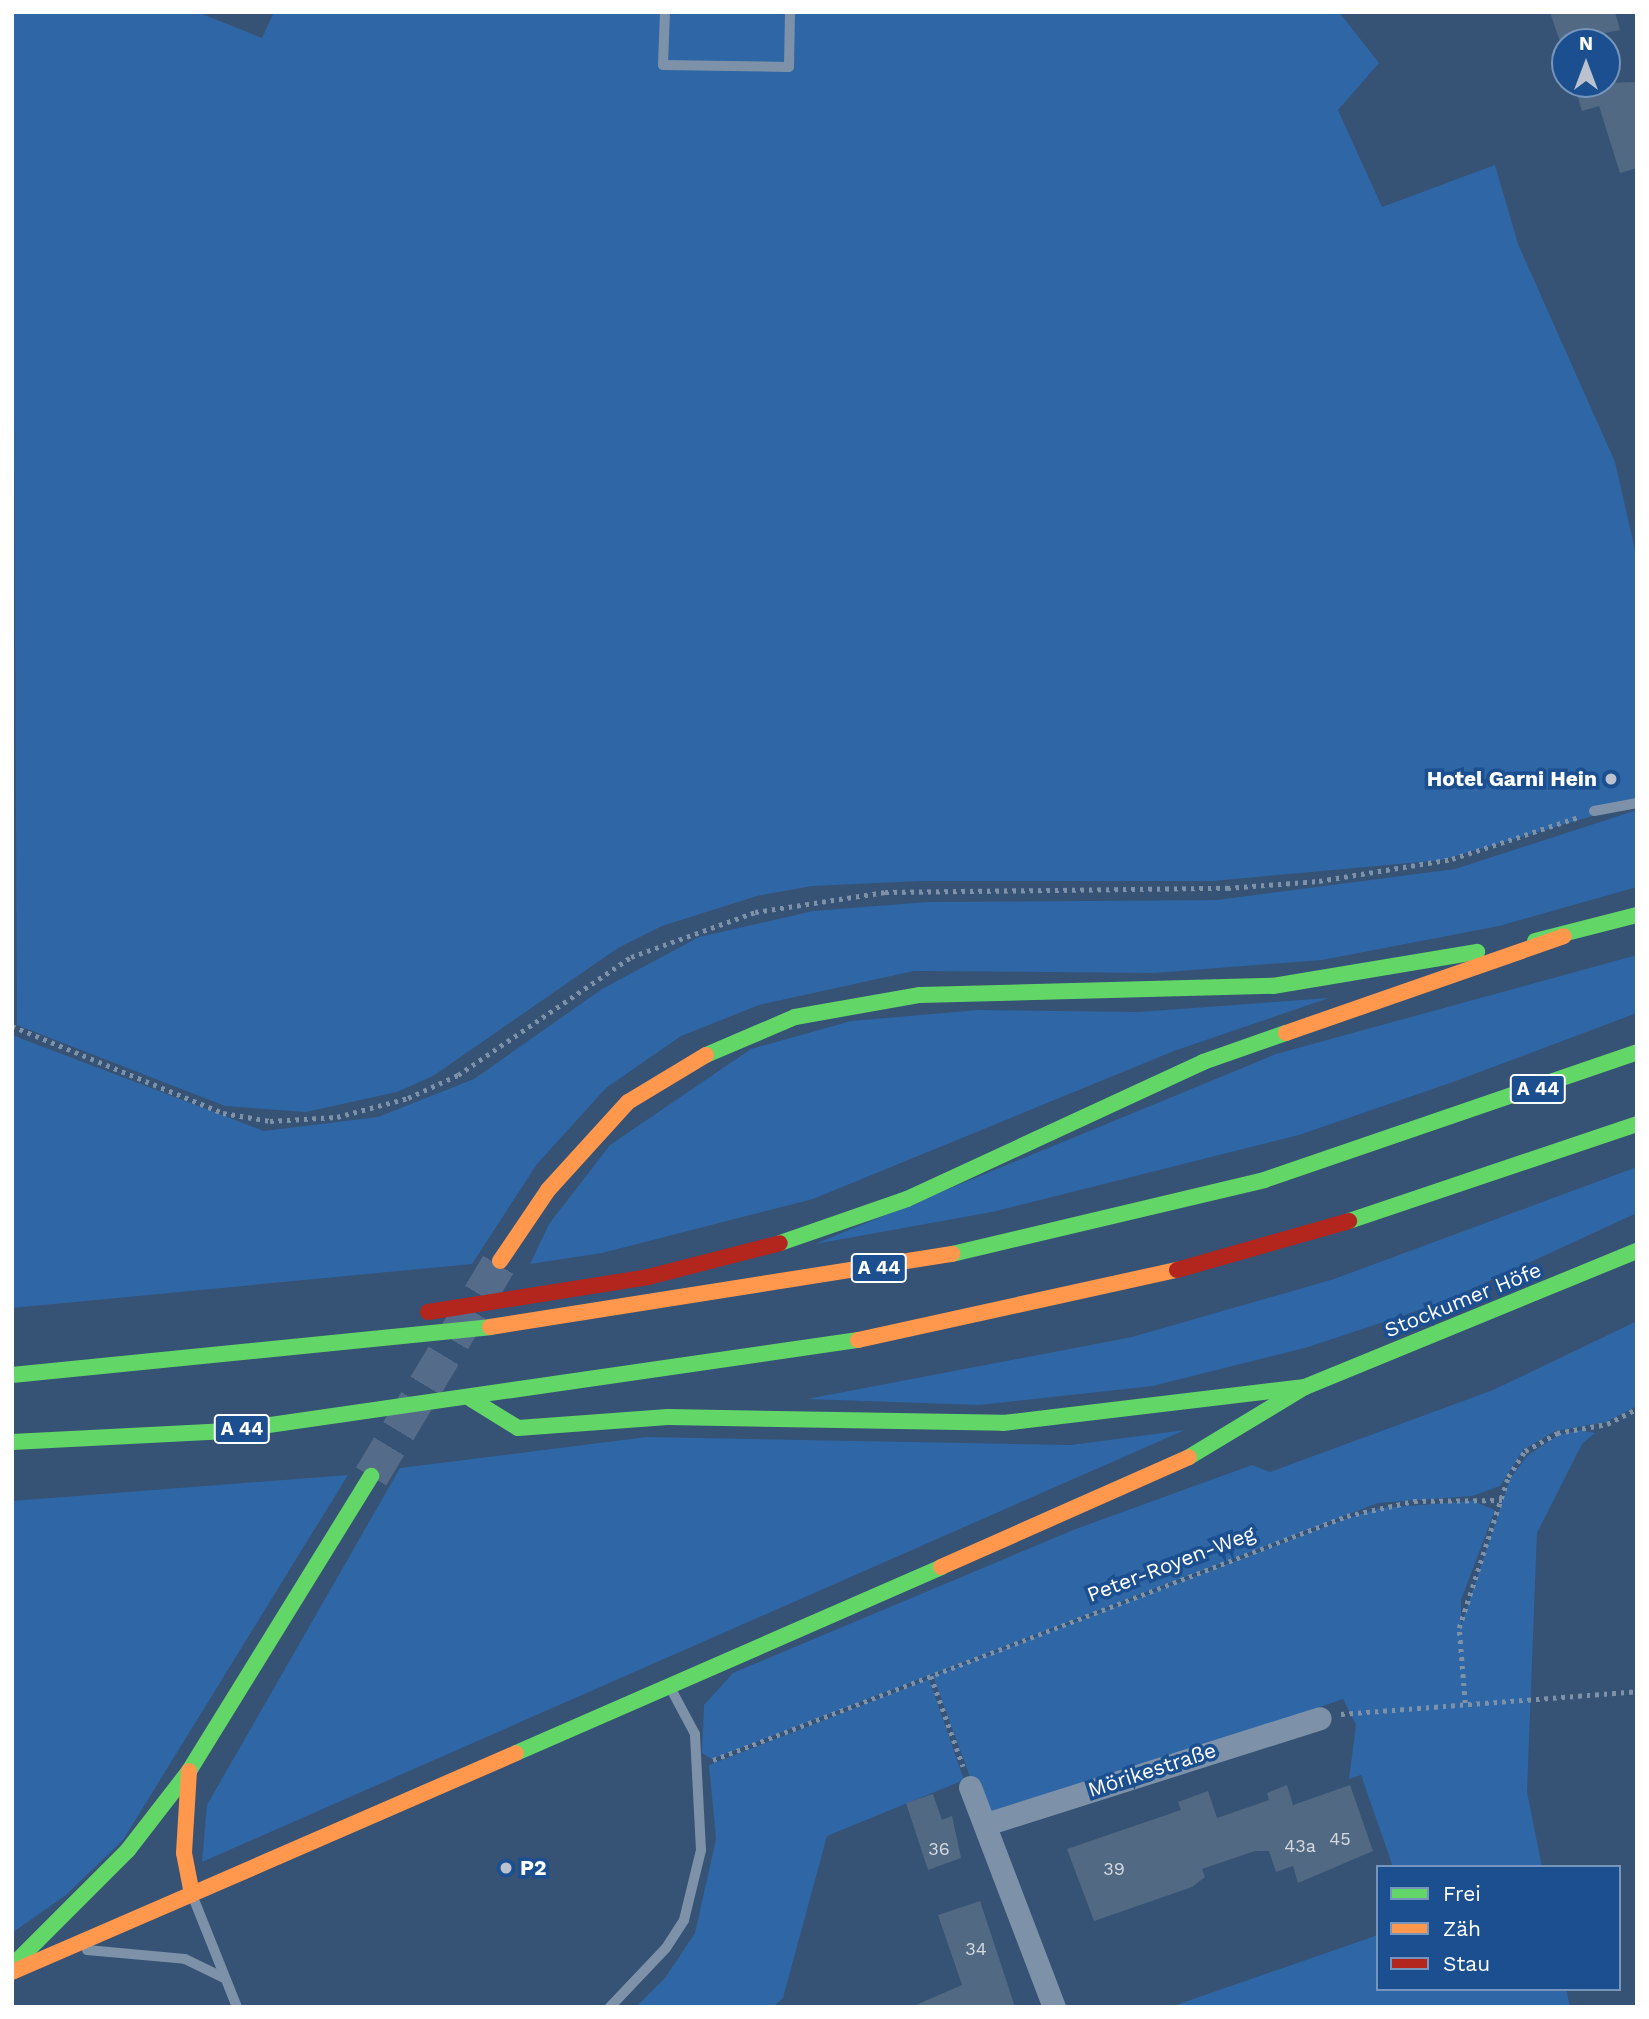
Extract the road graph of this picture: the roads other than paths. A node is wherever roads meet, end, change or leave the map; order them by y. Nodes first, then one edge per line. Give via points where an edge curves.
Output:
1 (666, 12) edge
2 (790, 12) edge
3 (1637, 803) edge
4 (1594, 811) road end
5 (1637, 915) edge
6 (1564, 936) junction
7 (1637, 1052) edge
8 (1637, 1124) edge
9 (1637, 1251) edge
10 (500, 1261) tunnel mouth
11 (305, 1349) junction
12 (12, 1375) edge
13 (1305, 1387) junction
14 (471, 1399) junction
15 (12, 1442) edge
16 (371, 1476) tunnel mouth
17 (668, 1682) junction
18 (1320, 1718) road end
19 (189, 1771) junction
20 (970, 1787) road end
21 (986, 1824) junction
22 (192, 1894) junction
23 (74, 1948) junction
24 (12, 1966) edge
25 (12, 1972) edge
26 (224, 1978) junction
27 (237, 2007) edge
28 (610, 2007) edge
29 (1054, 2007) edge

1 - 2 lane via 663,65 789,67
3 - 4 lane
5 - 6 main road
6 - 10 main road via 1400,969 1273,986 920,995 795,1017 733,1038 628,1102 548,1190
6 - 11 main road via 1203,1062 907,1199 796,1238 648,1278 403,1317
7 - 11 main road, A 44 via 1264,1180 1109,1220 699,1299
8 - 14 main road, A 44 via 1275,1246 1042,1303 888,1336
9 - 13 main road, Stockumer Höfe
11 - 12 main road, A 44
13 - 14 main road via 1003,1423 668,1417 518,1428
13 - 17 main road via 1182,1462
14 - 15 main road, A 44 via 228,1431
16 - 19 main road
17 - 22 main road
17 - 28 lane via 695,1734 701,1850 684,1920 666,1948
18 - 21 street, Mörikestraße
19 - 22 main road via 184,1853
19 - 24 main road via 128,1850
20 - 21 street
21 - 29 street
22 - 23 main road
22 - 26 lane
23 - 25 main road
23 - 26 lane via 185,1959
26 - 27 lane

